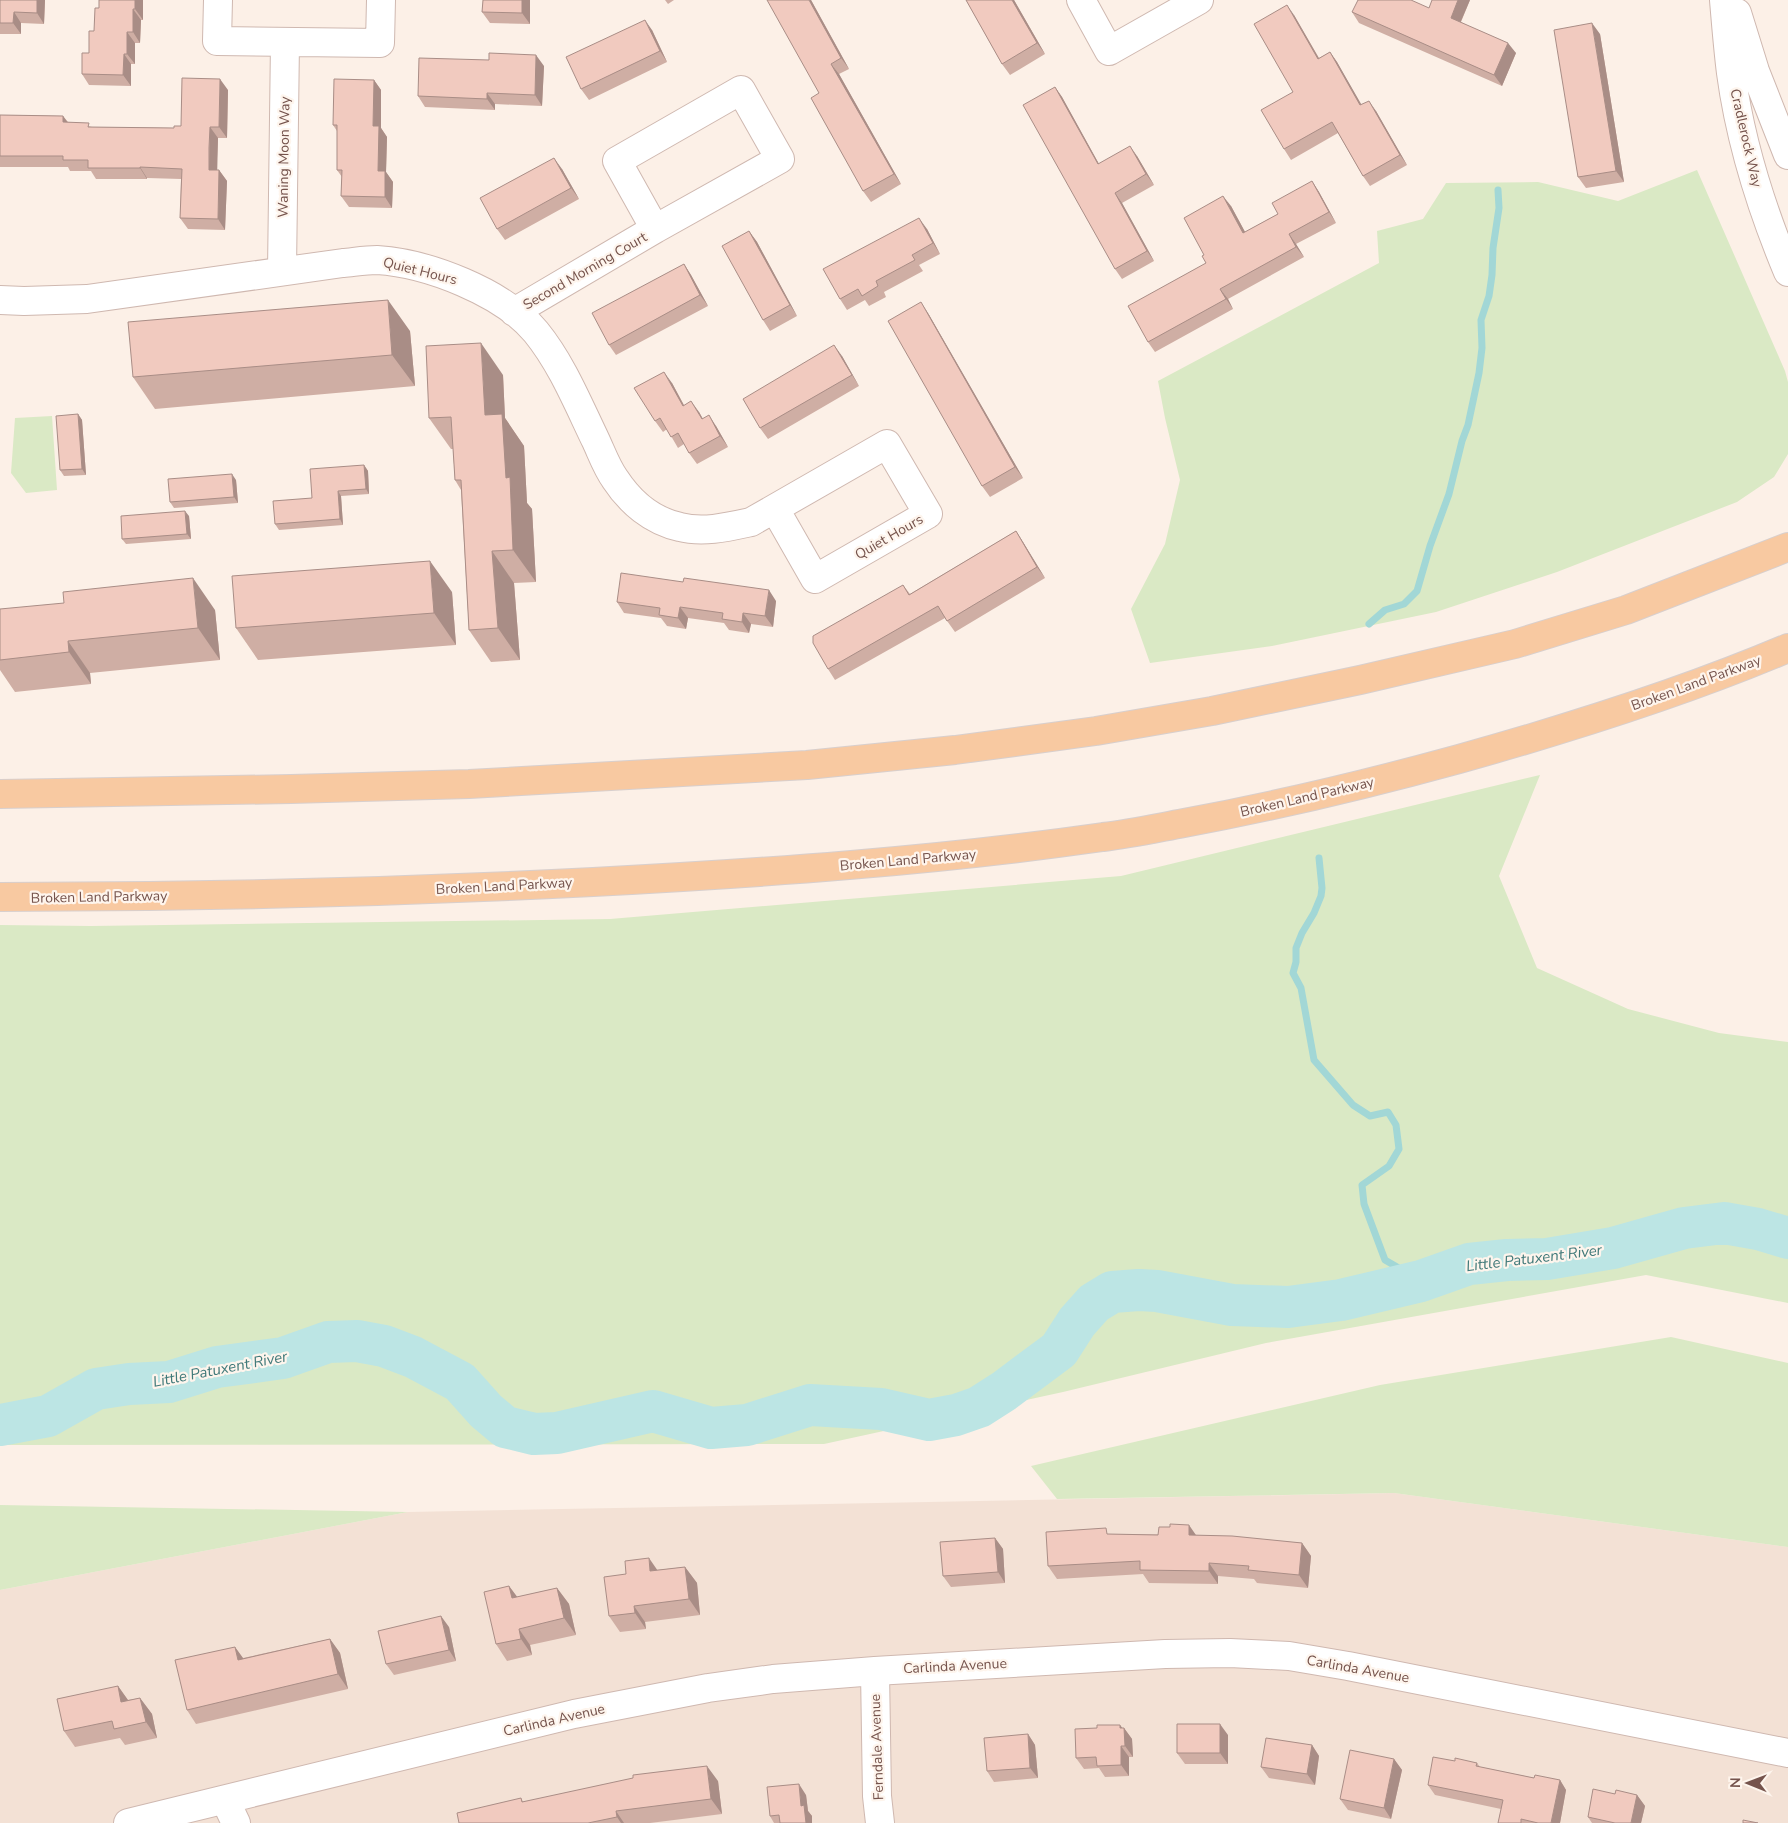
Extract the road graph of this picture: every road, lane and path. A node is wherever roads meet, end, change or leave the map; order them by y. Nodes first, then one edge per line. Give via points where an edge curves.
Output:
1 (218, 0) edge
2 (381, 0) edge
3 (1081, 0) edge
4 (1199, 0) edge
5 (1724, 0) edge
6 (1733, 0) edge
7 (286, 42) junction
8 (1788, 155) edge
9 (655, 229) junction
10 (282, 271) junction
11 (1788, 272) edge
12 (0, 300) edge
13 (514, 312) junction
14 (775, 508) junction
15 (1788, 547) edge
16 (1788, 648) edge
17 (0, 794) edge
18 (0, 897) edge
19 (874, 1671) junction
20 (1788, 1753) edge
21 (230, 1812) edge
22 (128, 1823) edge
23 (880, 1823) edge

1 - 7 street via 217,41
2 - 7 street via 380,43
3 - 4 street via 1109,51
5 - 11 street, Cradlerock Way via 1732,74 1750,162
6 - 8 street, Cradlerock Way via 1755,71
7 - 10 street, Waning Moon Way
9 - 9 street, Second Morning Court via 780,159 741,90 617,161
9 - 13 street, Second Morning Court
10 - 12 street, Quiet Hours via 88,299
10 - 13 street, Quiet Hours via 376,260 404,264 462,281
13 - 14 street, Quiet Hours via 535,330 551,353 614,478 632,500 655,518 680,527 702,530 727,528 751,522
14 - 14 street, Quiet Hours via 887,444 928,514 815,579
15 - 17 main road via 1626,610 1515,644 1212,711 1086,732 807,765 653,774 459,784
16 - 18 main road, Broken Land Parkway via 1653,700 1399,776 1233,814 1108,837 958,856 632,880 308,894
19 - 20 street, Carlinda Avenue via 1164,1654 1289,1656
19 - 21 street, Carlinda Avenue via 708,1688 574,1714
19 - 23 street, Ferndale Avenue
21 - 22 street, Carlinda Avenue

